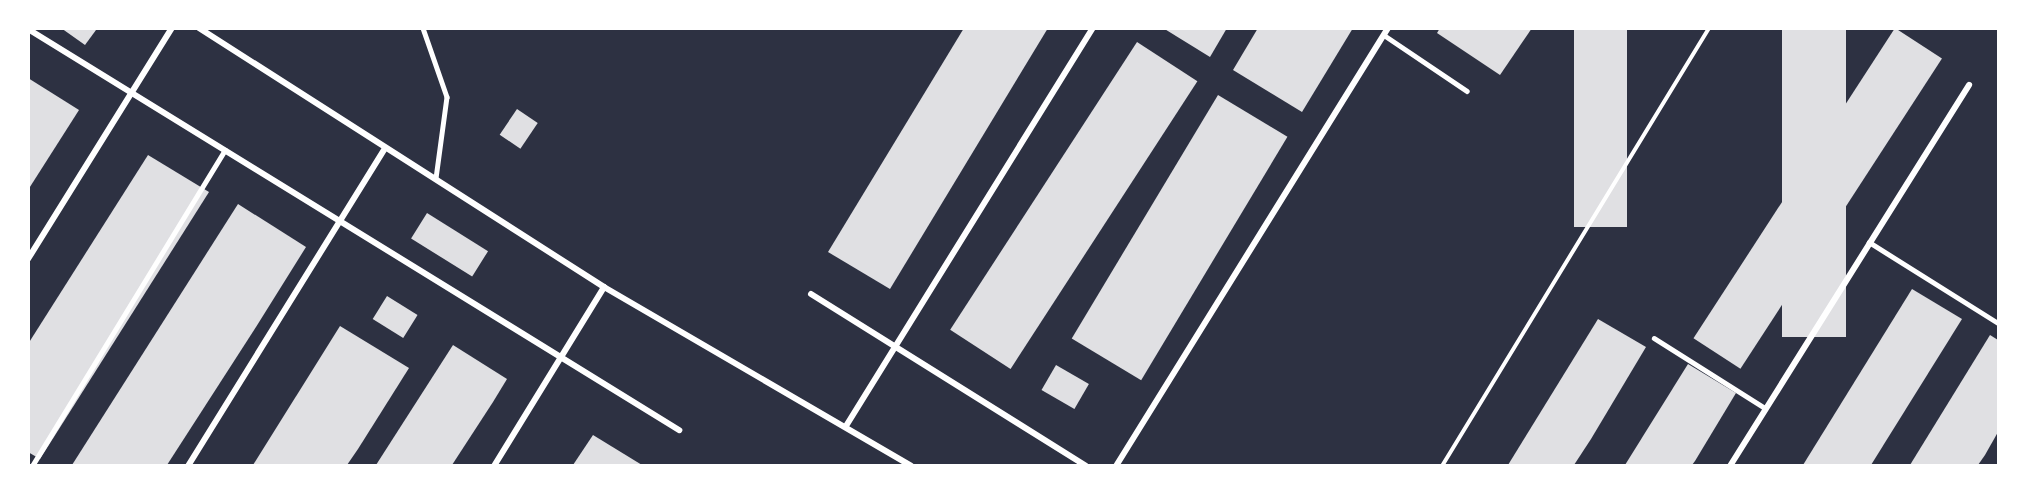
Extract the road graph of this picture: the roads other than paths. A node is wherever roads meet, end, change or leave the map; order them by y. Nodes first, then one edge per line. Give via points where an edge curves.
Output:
1 (172, 28) edge
2 (199, 28) edge
3 (423, 28) edge
4 (1093, 28) edge
5 (1388, 28) edge
6 (28, 29) edge
7 (1383, 35) junction
8 (1969, 85) dead end
9 (1467, 91) dead end
10 (132, 93) junction
11 (385, 148) junction
12 (225, 150) junction
13 (436, 178) junction
14 (340, 221) junction
15 (1869, 242) junction
16 (28, 259) edge
17 (604, 287) junction
18 (811, 294) dead end
19 (1998, 324) edge
20 (1654, 338) dead end
21 (895, 347) junction
22 (560, 356) junction
23 (1765, 408) junction
24 (846, 426) junction
25 (679, 430) dead end
26 (32, 465) edge
27 (188, 465) edge
28 (494, 465) edge
29 (911, 465) edge
30 (1086, 465) edge
31 (1116, 465) edge
32 (1730, 465) edge

1 - 10 street
2 - 11 street
3 - 13 lane via 447,97
4 - 21 street
5 - 7 street
6 - 10 street
7 - 9 lane
7 - 31 street
8 - 15 street
10 - 12 street
10 - 16 street
11 - 13 street
11 - 14 street
12 - 14 street
12 - 26 lane
13 - 17 street
14 - 22 street
14 - 27 street
15 - 19 lane
15 - 23 street
17 - 22 street
17 - 24 street
18 - 21 street
20 - 23 lane
21 - 24 street
21 - 30 street
22 - 25 street
22 - 28 street
23 - 32 street
24 - 29 street

